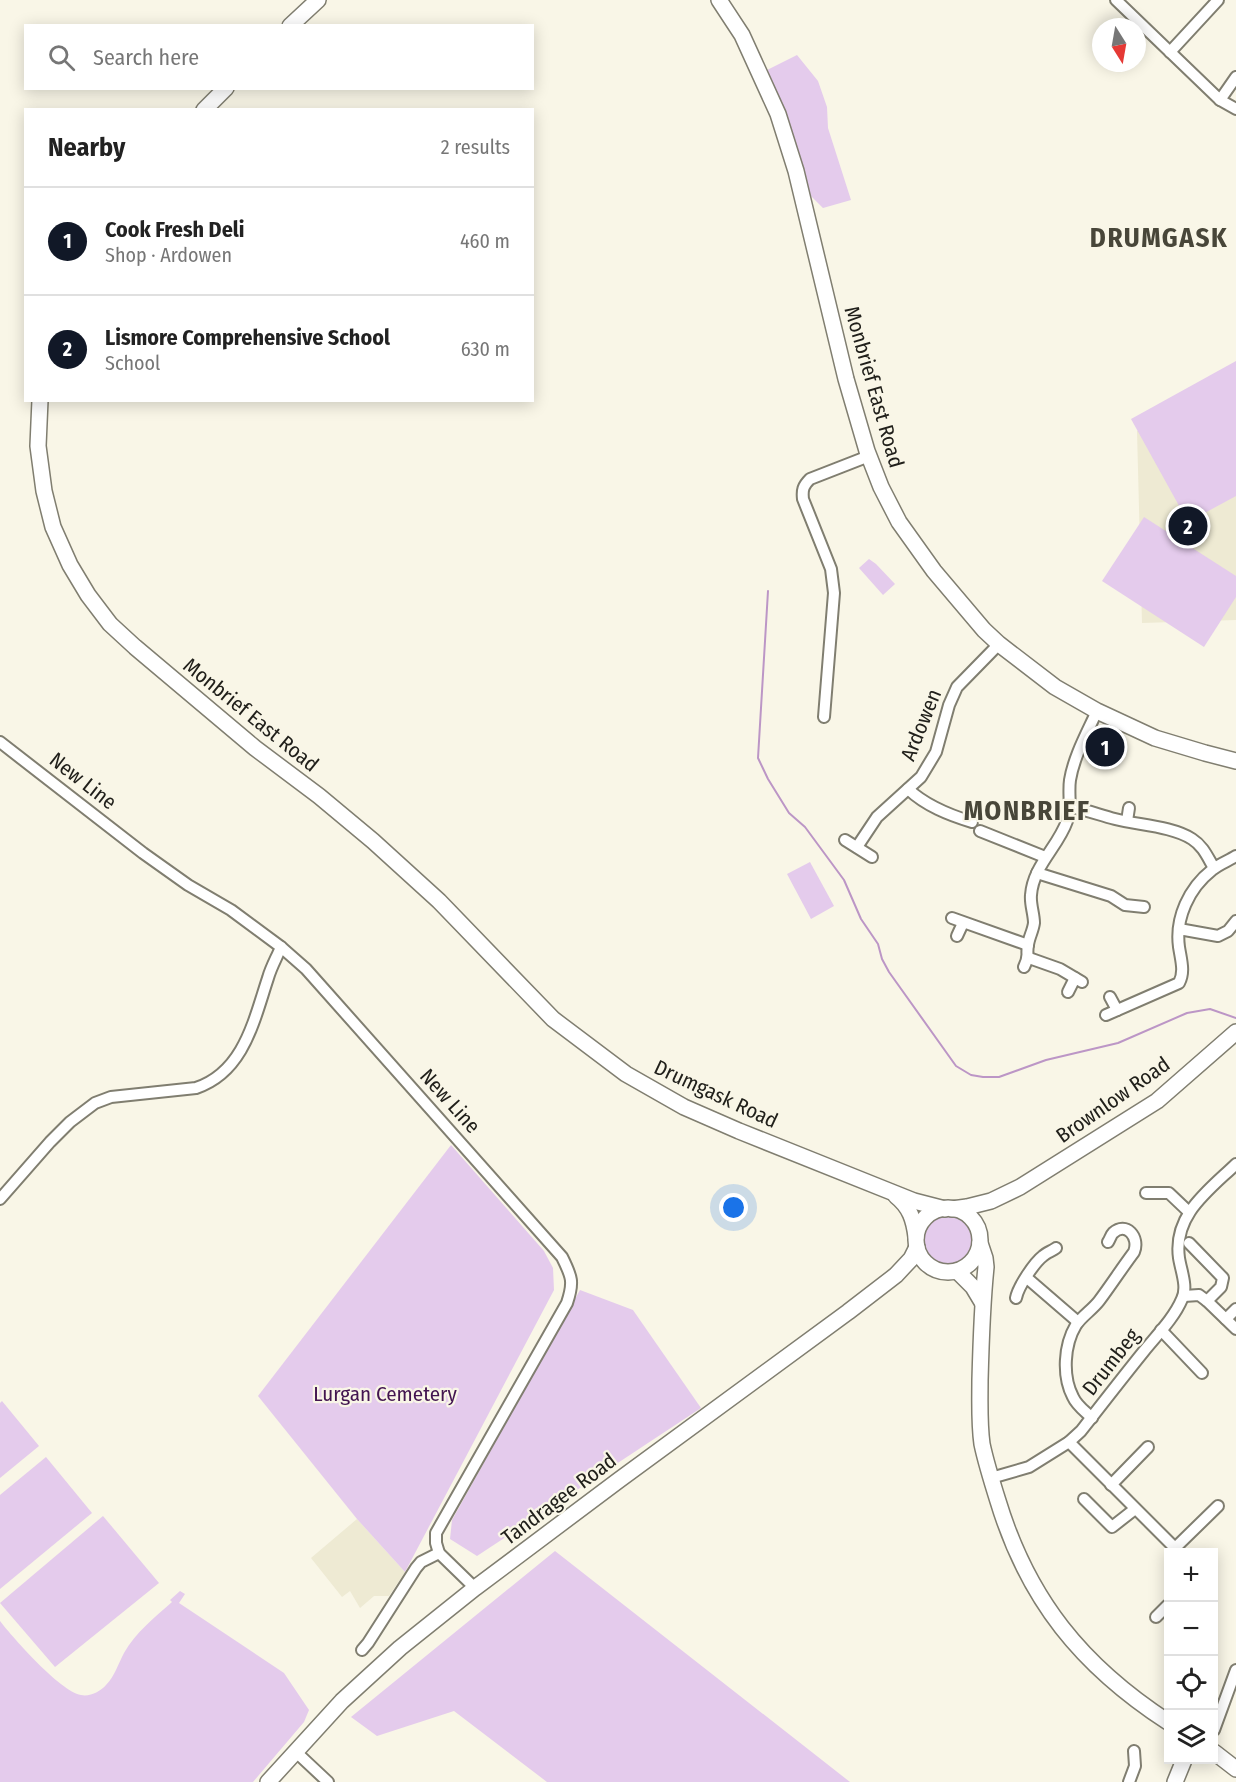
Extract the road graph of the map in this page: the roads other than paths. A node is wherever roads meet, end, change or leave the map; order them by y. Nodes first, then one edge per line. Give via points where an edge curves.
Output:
1 (318, 0) edge
2 (719, 0) edge
3 (1116, 0) edge
4 (1218, 0) edge
5 (292, 24) edge
6 (1170, 52) junction
7 (1236, 77) edge
8 (224, 90) edge
9 (1220, 100) junction
10 (206, 108) edge
11 (1236, 109) edge
12 (40, 402) edge
13 (869, 456) junction
14 (999, 644) junction
15 (1097, 711) junction
16 (824, 717) dead end
17 (0, 742) edge
18 (1236, 761) edge
19 (908, 789) junction
20 (1069, 807) junction
21 (1130, 808) dead end
22 (1127, 822) junction
23 (958, 831) dead end
24 (980, 831) dead end
25 (845, 840) dead end
26 (857, 847) junction
27 (1045, 856) junction
28 (1236, 856) edge
29 (872, 857) dead end
30 (1214, 868) junction
31 (1037, 873) junction
32 (1144, 907) dead end
33 (952, 918) dead end
34 (1236, 921) edge
35 (963, 923) junction
36 (1179, 929) junction
37 (957, 936) dead end
38 (1028, 945) junction
39 (281, 947) junction
40 (1068, 992) dead end
41 (1110, 997) dead end
42 (540, 1006) joint
43 (1236, 1032) edge
44 (1236, 1164) edge
45 (891, 1192) junction
46 (1146, 1193) dead end
47 (1009, 1194) junction
48 (0, 1199) edge
49 (949, 1209) junction
50 (1189, 1212) junction
51 (979, 1236) junction
52 (916, 1242) junction
53 (1108, 1242) dead end
54 (1190, 1244) dead end
55 (1056, 1248) dead end
56 (932, 1268) junction
57 (957, 1271) junction
58 (896, 1275) junction
59 (1027, 1278) junction
60 (1184, 1296) junction
61 (1016, 1298) dead end
62 (1207, 1301) junction
63 (982, 1302) junction
64 (1236, 1309) edge
65 (1226, 1319) junction
66 (1078, 1322) junction
67 (1236, 1329) edge
68 (1161, 1330) junction
69 (1202, 1373) dead end
70 (1092, 1418) junction
71 (1069, 1442) junction
72 (1148, 1447) dead end
73 (991, 1478) junction
74 (1111, 1485) junction
75 (1084, 1499) dead end
76 (1218, 1506) dead end
77 (1135, 1509) junction
78 (1175, 1548) edge
79 (1179, 1548) edge
80 (439, 1553) junction
81 (475, 1588) junction
82 (1164, 1609) edge
83 (1156, 1617) dead end
84 (362, 1650) dead end
85 (1236, 1670) edge
86 (1164, 1719) edge
87 (1218, 1719) edge
88 (1134, 1751) dead end
89 (296, 1752) junction
90 (1218, 1755) edge
91 (1182, 1764) edge
92 (1236, 1769) edge
93 (268, 1782) edge
94 (328, 1782) edge
95 (1129, 1782) edge
96 (1175, 1782) edge

1 - 5 street
2 - 13 street, Monbrief East Road via 742,34 778,114
3 - 6 street
4 - 6 street
6 - 9 street
7 - 9 street
8 - 10 street
9 - 11 street
12 - 42 street, Monbrief East Road via 38,446 53,527 70,565 110,624 255,748 373,841 439,901
13 - 14 street, Monbrief East Road via 899,522 934,572
13 - 16 street via 810,479 802,491 833,578
14 - 15 street, Monbrief East Road via 1055,687
14 - 19 street, Ardowen via 957,687 948,705 936,752 921,777
15 - 18 street, Monbrief East Road via 1155,738
15 - 20 street via 1072,768
17 - 39 street, New Line via 143,853
19 - 23 street via 938,810 967,820
19 - 26 street, Ardowen via 877,817
20 - 22 street
20 - 27 street via 1064,829
21 - 22 street
22 - 30 street via 1189,837 1201,846
24 - 27 street
25 - 26 street
26 - 29 street
27 - 31 street
28 - 30 street
30 - 36 street via 1195,887 1184,906
31 - 32 street via 1111,896 1125,905
31 - 38 street via 1030,898 1034,921
33 - 35 street
34 - 36 street via 1218,936
35 - 37 street
35 - 38 street
36 - 41 street via 1183,975 1179,983 1111,1012
38 - 40 street via 1026,962 1060,969 1079,980
39 - 48 street via 247,1040 219,1076 196,1088 111,1097 95,1103 50,1142
39 - 80 street, New Line via 306,969 452,1131 562,1257 570,1273 572,1288 567,1303 436,1533
42 - 45 street, Drumgask Road via 626,1074 684,1107
43 - 47 street, Brownlow Road via 1156,1101
44 - 50 street
45 - 49 street, Drumgask Road
45 - 52 street via 911,1214
46 - 50 street via 1169,1193
47 - 49 street, Brownlow Road via 975,1206
47 - 51 street, Brownlow Road via 982,1218
49 - 51 street via 968,1215
49 - 52 street via 931,1213 924,1220
50 - 60 street via 1179,1240
51 - 57 street via 976,1257
51 - 63 street via 986,1267
52 - 56 street via 920,1256
52 - 58 street, Tandragee Road via 911,1259
53 - 66 street, Drumbeg via 1120,1229 1130,1231 1137,1245 1097,1304
54 - 62 street via 1223,1278 1221,1287
55 - 59 street via 1043,1256
56 - 57 street
56 - 58 street, Tandragee Road
57 - 63 street
58 - 81 street, Tandragee Road
59 - 61 street
59 - 66 street
60 - 62 street via 1198,1295
60 - 68 street, Drumbeg
62 - 65 street
63 - 73 street via 980,1416
64 - 65 street
65 - 67 street
66 - 70 street, Drumbeg via 1066,1354 1067,1376 1072,1395
68 - 69 street, Drumbeg
68 - 70 street, Drumbeg
70 - 71 street, Drumbeg
71 - 73 street, Drumbeg via 1029,1467
71 - 74 street
72 - 74 street
73 - 86 street via 1005,1526 1044,1604 1071,1641 1102,1673
74 - 77 street
75 - 77 street via 1112,1527
76 - 79 street
77 - 78 street
80 - 81 street
80 - 84 street via 416,1568
81 - 89 street, Tandragee Road via 352,1690
82 - 83 street
85 - 87 street
88 - 95 street via 1140,1767
89 - 93 street, Tandragee Road
89 - 94 street
90 - 92 street
91 - 96 street

